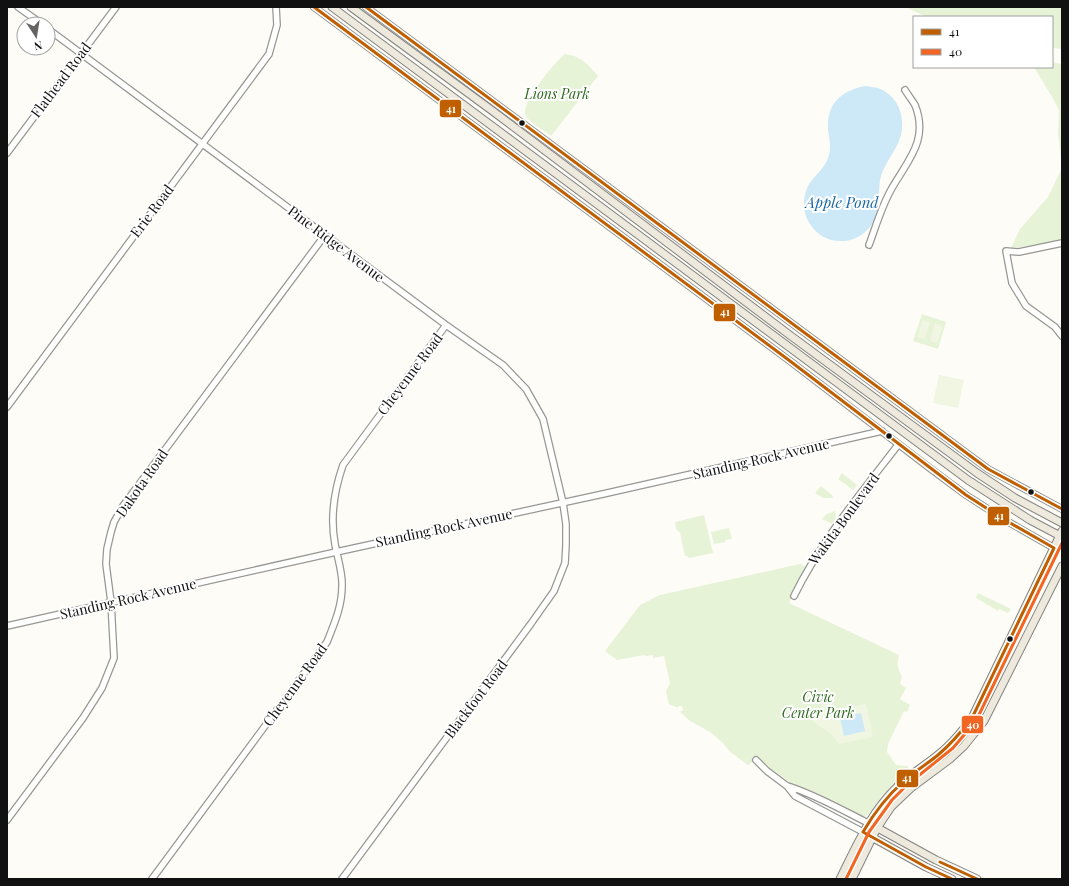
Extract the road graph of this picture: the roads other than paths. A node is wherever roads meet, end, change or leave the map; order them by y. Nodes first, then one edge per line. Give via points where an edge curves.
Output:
1 (18, 7) edge
2 (116, 7) edge
3 (276, 7) edge
4 (314, 7) edge
5 (332, 7) edge
6 (351, 7) edge
7 (366, 7) edge
8 (31, 16) edge
9 (56, 35) edge
10 (82, 53) junction
11 (905, 90) dead end
12 (203, 144) junction
13 (7, 153) edge
14 (325, 236) junction
15 (1062, 243) edge
16 (870, 245) dead end
17 (446, 325) junction
18 (1062, 336) edge
19 (7, 407) edge
20 (882, 431) junction
21 (898, 445) junction
22 (563, 503) junction
23 (1062, 509) edge
24 (1062, 523) edge
25 (1061, 535) edge
26 (1054, 548) junction
27 (336, 552) junction
28 (1062, 566) edge
29 (794, 596) dead end
30 (111, 602) junction
31 (7, 626) edge
32 (756, 760) dead end
33 (788, 786) junction
34 (7, 820) edge
35 (868, 823) junction
36 (877, 828) junction
37 (863, 832) junction
38 (872, 837) junction
39 (152, 879) edge
40 (342, 879) edge
41 (840, 879) edge
42 (852, 879) edge
43 (952, 879) edge
44 (976, 879) edge

1 - 8 street
2 - 10 street, Flathead Road
3 - 12 street, Erie Road via 277,25 269,54
4 - 20 street
5 - 25 main road via 968,480 1030,520
6 - 24 main road via 977,474
7 - 23 street via 988,469
9 - 10 street, Pine Ridge Avenue
10 - 12 street, Pine Ridge Avenue
10 - 13 street, Flathead Road
11 - 16 street via 914,105 918,120 916,148 885,202
12 - 14 street, Pine Ridge Avenue
12 - 19 street, Erie Road
14 - 17 street, Pine Ridge Avenue
14 - 30 street, Dakota Road via 123,506 114,522 107,549 106,564
15 - 18 street via 1019,252 1006,251 1012,283 1026,306 1055,327
17 - 22 street, Pine Ridge Avenue via 503,366 526,389 543,419
17 - 27 street, Cheyenne Road via 344,465 336,486 333,512
20 - 21 street
20 - 22 street, Standing Rock Avenue
21 - 26 street via 966,495
21 - 29 street, Wakita Boulevard via 837,525 806,572
22 - 27 street, Standing Rock Avenue
22 - 40 street, Blackfoot Road via 566,524 565,563 554,591
25 - 26 main road
26 - 35 main road via 972,718 946,749 898,787
27 - 30 street, Standing Rock Avenue
27 - 39 street, Cheyenne Road via 342,585 338,615 327,642
28 - 36 main road via 984,721 960,751 910,788 891,807
30 - 31 street, Standing Rock Avenue
30 - 34 street, Dakota Road via 114,658 102,688 83,718
32 - 33 street
33 - 35 street via 820,798
33 - 37 street via 795,796
35 - 36 main road
35 - 37 main road
36 - 38 main road
36 - 44 main road
37 - 38 main road
37 - 41 main road
38 - 42 main road
38 - 43 main road

